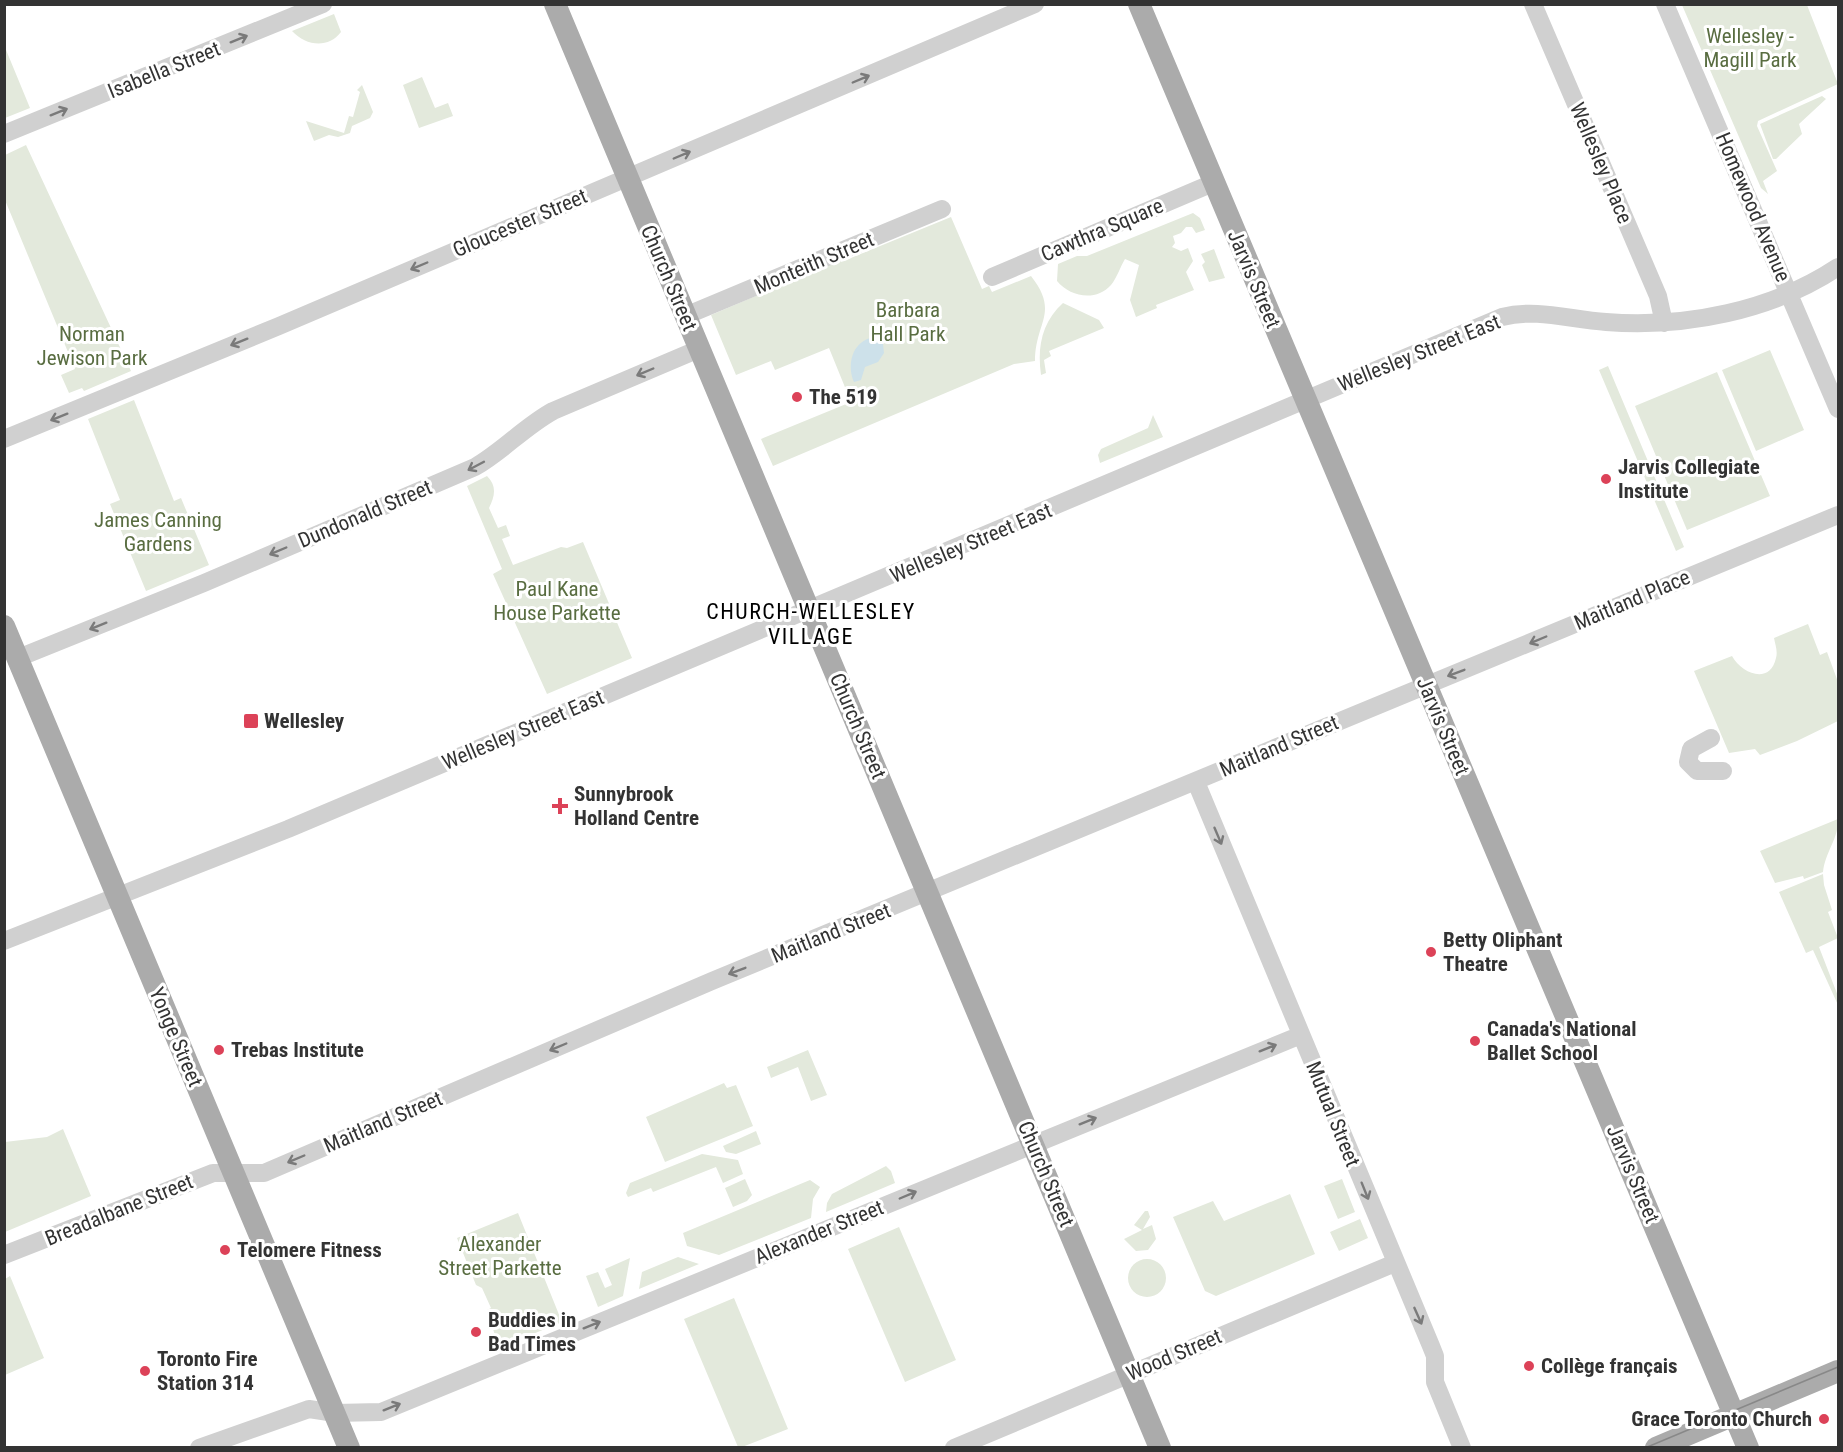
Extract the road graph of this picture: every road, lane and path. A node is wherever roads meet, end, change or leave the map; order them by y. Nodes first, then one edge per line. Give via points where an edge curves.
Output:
1 (323, 4) edge
2 (555, 4) edge
3 (1035, 4) edge
4 (1139, 4) edge
5 (1533, 4) edge
6 (1665, 4) edge
7 (4, 134) edge
8 (628, 178) junction
9 (1213, 183) junction
10 (942, 209) dead end
11 (1839, 267) edge
12 (992, 277) dead end
13 (1790, 293) junction
14 (685, 316) junction
15 (1664, 322) junction
16 (699, 350) junction
17 (1305, 400) junction
18 (1839, 410) edge
19 (4, 439) edge
20 (1839, 515) edge
21 (809, 611) junction
22 (4, 626) edge
23 (18, 658) junction
24 (1426, 686) junction
25 (1710, 738) dead end
26 (1723, 771) dead end
27 (1196, 782) junction
28 (928, 893) junction
29 (117, 897) junction
30 (4, 941) edge
31 (1301, 1035) junction
32 (1034, 1143) junction
33 (235, 1175) junction
34 (4, 1256) edge
35 (1395, 1263) junction
36 (1839, 1371) edge
37 (1130, 1373) junction
38 (334, 1413) junction
39 (1734, 1415) junction
40 (199, 1448) edge
41 (349, 1448) edge
42 (954, 1448) edge
43 (1160, 1448) edge
44 (1462, 1448) edge
45 (1656, 1448) edge
46 (1748, 1448) edge

7 -> 1 street, Isabella Street
2 - 8 main road, Church Street
8 -> 3 street, Gloucester Street
4 - 9 main road, Jarvis Street
5 - 15 street, Wellesley Place via 1658,296
6 - 13 street, Homewood Avenue
8 - 14 main road, Church Street
8 -> 19 street, Gloucester Street
9 - 12 street, Cawthra Square
9 - 17 main road, Jarvis Street
10 - 14 street, Monteith Street
11 - 13 street, Wellesley Street East
13 - 15 street, Wellesley Street East via 1722,314
13 - 18 street, Homewood Avenue
14 - 16 main road, Church Street
15 - 17 street, Wellesley Street East via 1633,324 1515,314
16 - 21 main road, Church Street
16 -> 23 street, Dundonald Street via 553,411 532,422 475,467
17 - 21 street, Wellesley Street East
17 - 24 main road, Jarvis Street
20 -> 24 street, Maitland Place
21 - 28 main road, Church Street
21 - 29 street, Wellesley Street East
22 - 23 main road, Yonge Street
23 - 29 main road, Yonge Street
24 - 27 street, Maitland Street
24 - 39 main road, Jarvis Street
25 - 26 street via 1691,749 1688,762 1697,771
27 - 28 street, Maitland Street
27 -> 31 street, Mutual Street
28 - 32 main road, Church Street
28 -> 33 street, Maitland Street via 264,1173
29 - 30 street, Wellesley Street East
29 - 33 main road, Yonge Street
32 -> 31 street, Alexander Street
31 -> 35 street, Mutual Street
32 - 37 main road, Church Street
38 -> 32 street, Alexander Street via 381,1412
33 - 34 street, Breadalbane Street via 213,1173
33 - 38 main road, Yonge Street
35 - 37 street, Wood Street
35 -> 44 street, Mutual Street via 1433,1351 1435,1383
36 - 39 main road
37 - 42 street, Wood Street
37 - 43 main road, Church Street
38 - 40 street, Alexander Street via 309,1409
38 - 41 main road, Yonge Street
39 - 45 main road
39 - 46 main road, Jarvis Street

